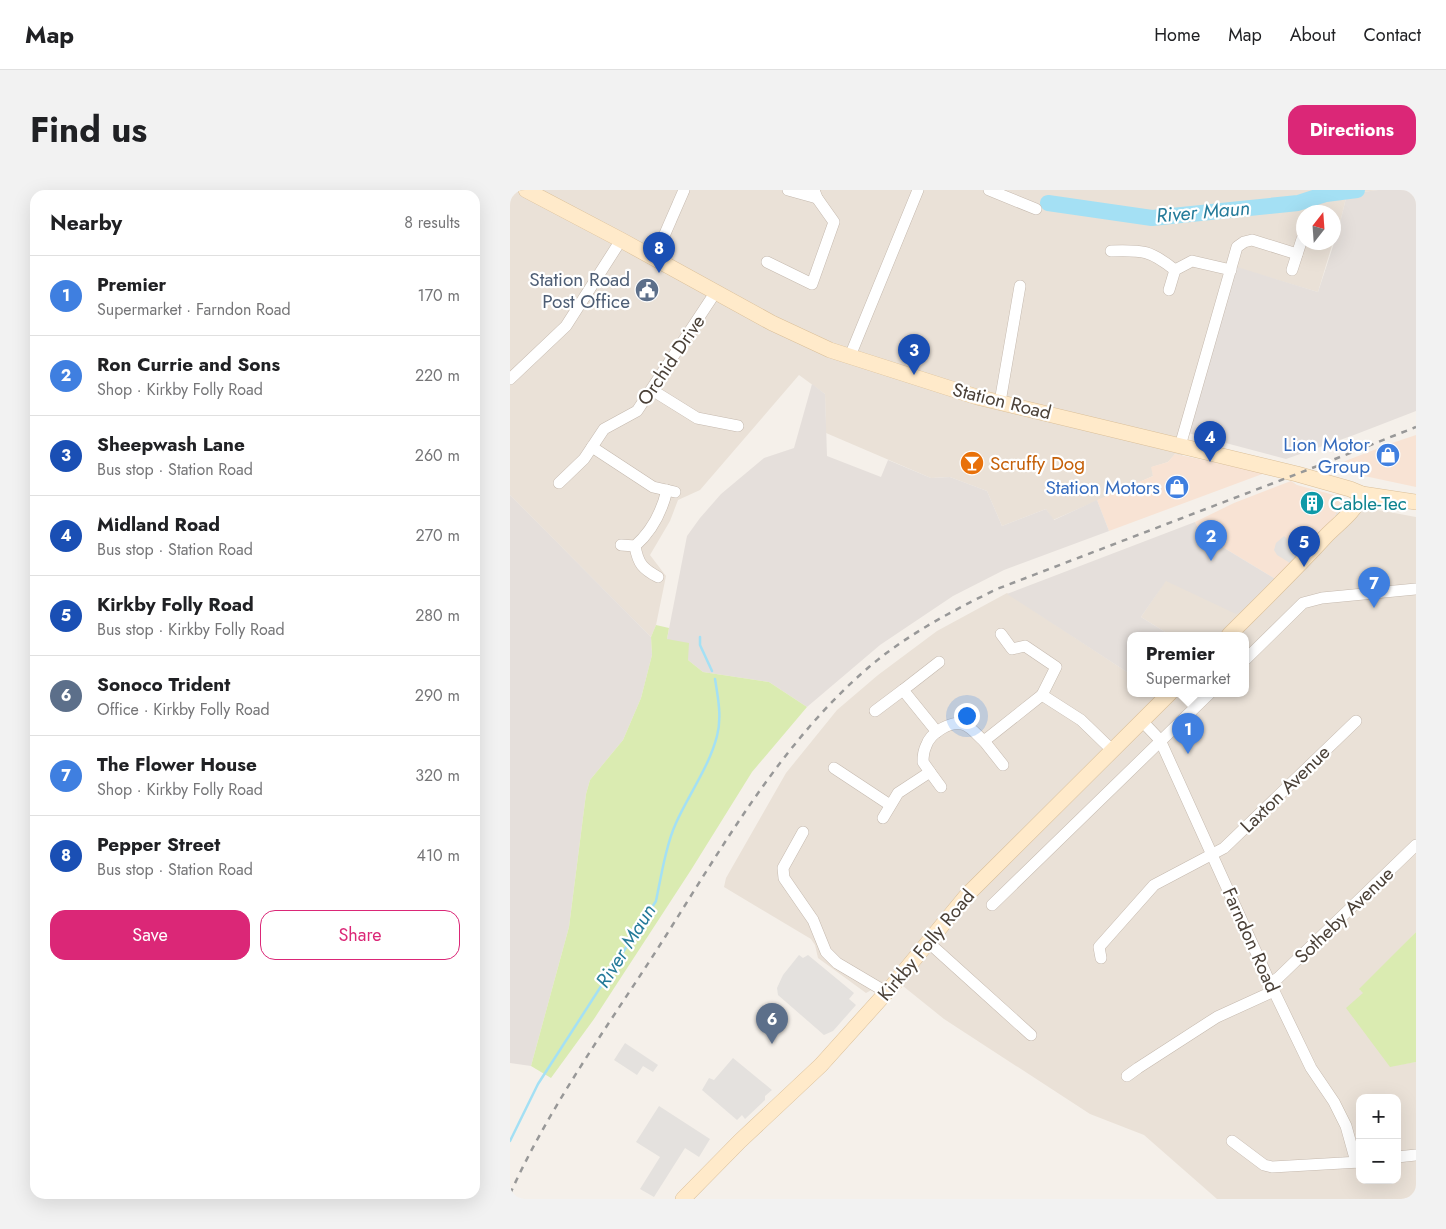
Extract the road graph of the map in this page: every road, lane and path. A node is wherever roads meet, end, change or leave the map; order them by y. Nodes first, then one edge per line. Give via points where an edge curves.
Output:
1 (526, 190) edge
2 (684, 190) edge
3 (788, 190) edge
4 (918, 190) edge
5 (989, 190) edge
6 (816, 194) edge
7 (1036, 209) dead end
8 (621, 240) junction
9 (1298, 250) edge
10 (1111, 251) dead end
11 (1297, 254) junction
12 (654, 259) junction
13 (767, 262) dead end
14 (1175, 270) junction
15 (1231, 270) junction
16 (1292, 270) dead end
17 (1020, 286) dead end
18 (1169, 290) dead end
19 (715, 293) junction
20 (850, 356) junction
21 (510, 379) edge
22 (652, 390) junction
23 (1000, 402) junction
24 (738, 426) dead end
25 (1180, 446) junction
26 (592, 447) junction
27 (559, 483) dead end
28 (1362, 494) junction
29 (1416, 502) edge
30 (620, 545) dead end
31 (636, 546) junction
32 (658, 577) dead end
33 (1416, 589) edge
34 (1232, 632) edge
35 (1001, 634) dead end
36 (1249, 656) edge
37 (939, 662) dead end
38 (903, 690) junction
39 (1042, 695) junction
40 (1166, 697) edge
41 (1206, 697) edge
42 (875, 711) dead end
43 (1142, 720) junction
44 (1356, 721) dead end
45 (937, 732) junction
46 (1160, 740) junction
47 (984, 741) junction
48 (1112, 750) junction
49 (1003, 765) dead end
50 (834, 768) dead end
51 (930, 772) junction
52 (941, 787) dead end
53 (890, 805) junction
54 (883, 818) dead end
55 (803, 832) dead end
56 (1416, 845) edge
57 (1213, 854) junction
58 (992, 905) dead end
59 (928, 942) junction
60 (1101, 958) dead end
61 (1272, 987) junction
62 (886, 992) junction
63 (1031, 1035) dead end
64 (1127, 1076) dead end
65 (1232, 1142) dead end
66 (1356, 1155) edge
67 (1416, 1155) edge
68 (1401, 1157) edge
69 (1356, 1162) edge
70 (683, 1199) edge

1 - 8 main road, Station Road
2 - 12 street
3 - 6 street
4 - 20 street
5 - 7 street
6 - 13 street via 834,222 812,284
8 - 12 main road, Station Road
8 - 21 street via 566,326
9 - 11 street
10 - 14 street via 1137,250 1157,256
11 - 15 street via 1252,240 1237,246
11 - 16 street
12 - 19 main road, Station Road
14 - 15 street via 1192,261
14 - 18 street
15 - 25 street
17 - 23 street
19 - 20 main road, Station Road via 772,324
19 - 22 street, Orchid Drive
20 - 23 main road, Station Road
22 - 24 street via 697,418
22 - 26 street, Orchid Drive via 638,411 604,428
23 - 25 main road, Station Road
25 - 28 main road, Station Road via 1342,486
26 - 27 street, Orchid Drive
26 - 31 street via 653,486 671,491
28 - 29 main road, Station Road
28 - 34 main road via 1353,512
30 - 31 street
31 - 32 street via 637,558 645,570
33 - 36 street via 1322,598 1304,603
35 - 39 street via 1012,650 1025,646 1056,667
37 - 38 street
38 - 42 street
38 - 45 street
39 - 47 street
39 - 48 street via 1081,720
40 - 43 main road, Kirkby Folly Road
41 - 46 street, Kirkby Folly Road
43 - 46 street, Farndon Road
43 - 48 main road, Kirkby Folly Road
44 - 57 street, Laxton Avenue via 1224,848
45 - 47 street via 948,724 960,723
45 - 51 street via 926,744 922,762
46 - 57 street, Farndon Road
46 - 58 street, Kirkby Folly Road
47 - 49 street
48 - 59 main road, Kirkby Folly Road via 966,895
50 - 53 street
51 - 52 street
51 - 53 street via 898,793
53 - 54 street
55 - 62 street via 782,868 784,878 813,920 826,952 837,963
56 - 61 street, Sotheby Avenue
57 - 60 street, Laxton Avenue via 1154,885 1099,947
57 - 61 street, Farndon Road
59 - 62 main road, Kirkby Folly Road
59 - 63 street
61 - 64 street, Sotheby Avenue via 1217,1017
61 - 66 street, Farndon Road via 1311,1068 1346,1126
62 - 70 main road, Kirkby Folly Road via 820,1066
65 - 69 street via 1264,1165 1272,1167
67 - 68 street

